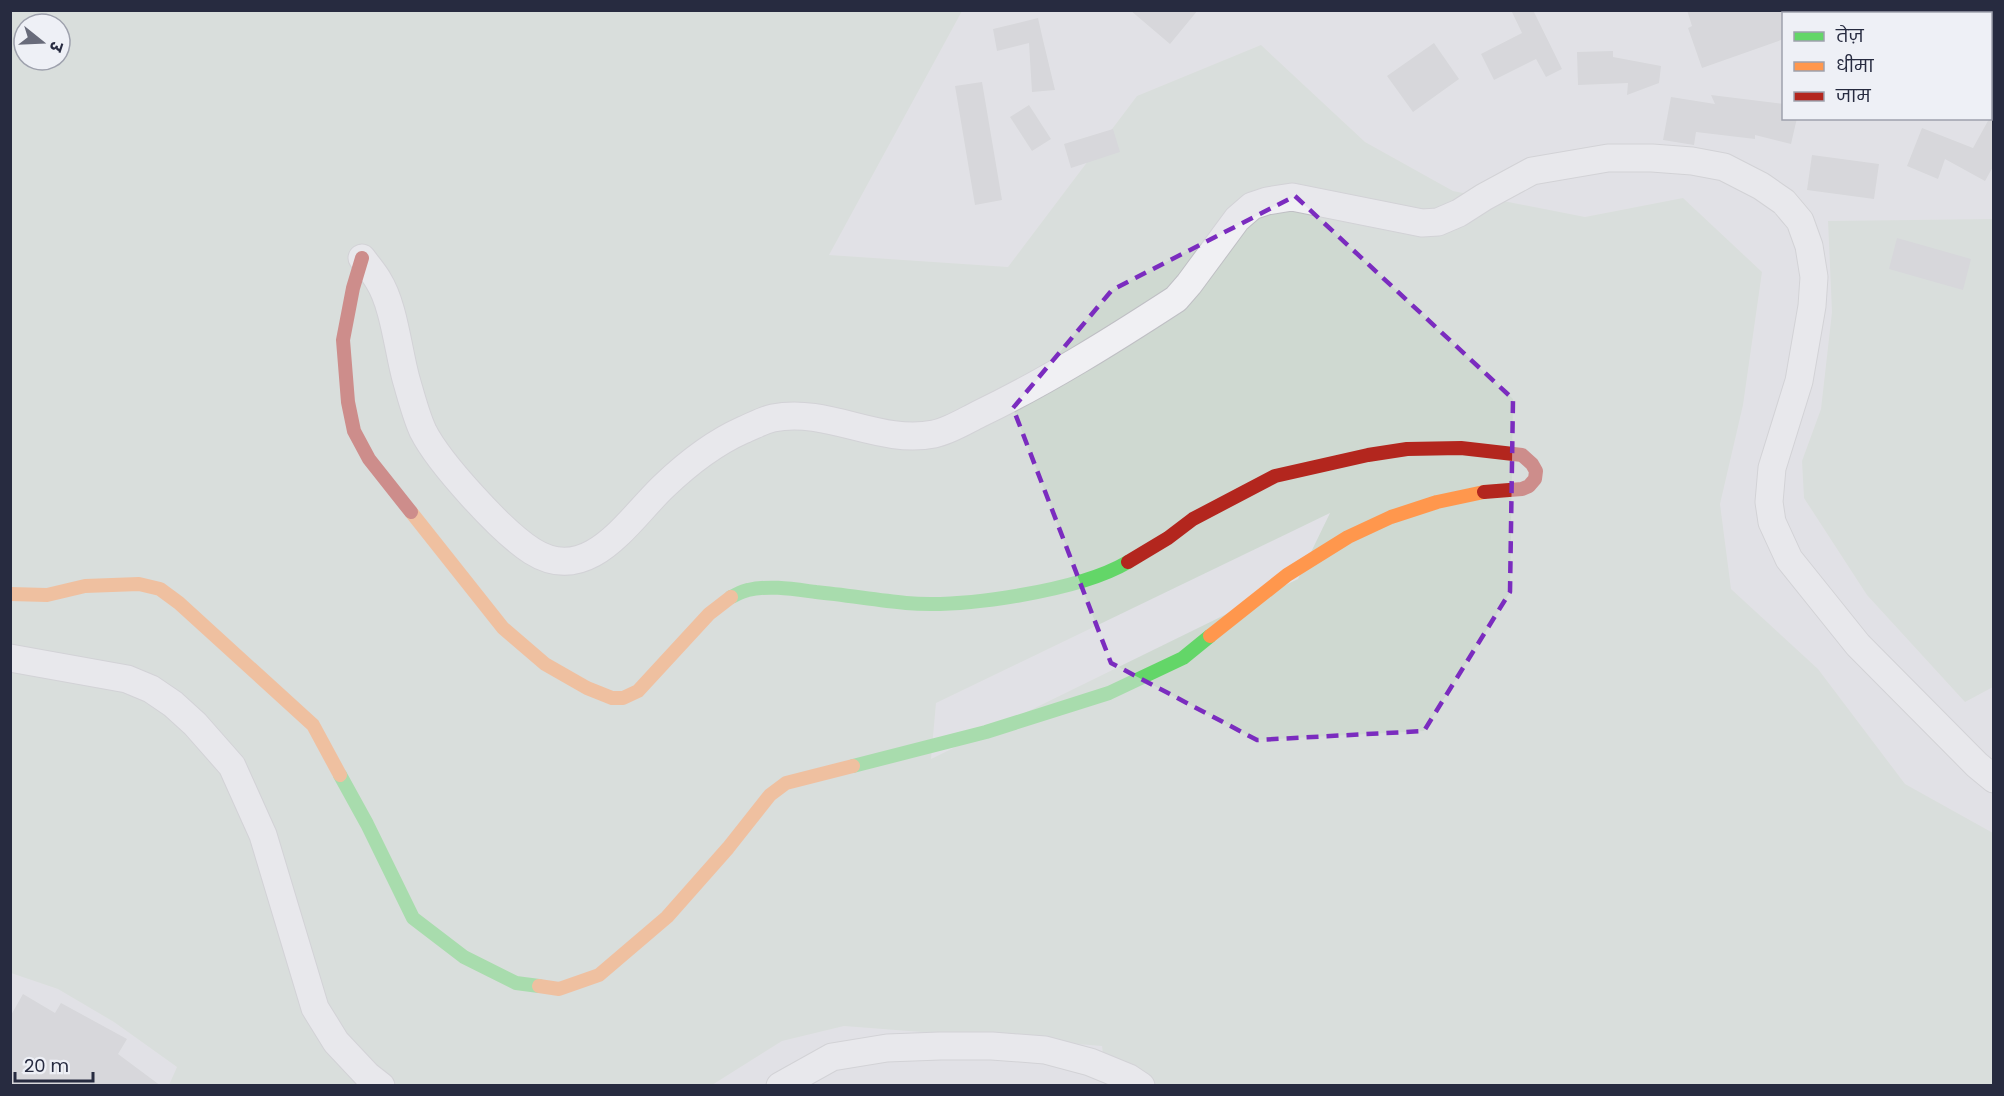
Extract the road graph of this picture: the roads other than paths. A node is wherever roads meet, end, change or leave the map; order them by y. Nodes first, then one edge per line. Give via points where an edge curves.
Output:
1 (362, 258) joint
2 (10, 594) edge
3 (10, 658) edge
4 (1994, 779) edge
5 (381, 1086) edge
6 (780, 1086) edge
7 (1141, 1086) edge

1 - 2 street via 343,340 354,431 369,459 503,628 544,664 612,698 638,692 710,614 747,590 778,587 909,603 1021,595 1114,570 1193,519 1275,476 1407,449 1522,455 1536,471 1535,479 1522,489 1480,492 1437,502 1348,537 1287,575 1183,658 1109,693 986,732 786,783 770,795 667,917 599,975 559,988 516,983 464,957 414,918 313,726 160,588 129,584 85,586 47,595
1 - 4 street via 386,298 423,431 445,463 507,530 533,552 560,562 581,561 630,524 664,486 719,441 770,418 810,417 910,436 936,434 1005,402 1176,299 1237,219 1252,206 1292,197 1422,223 1438,222 1532,171 1608,158 1692,161 1724,168 1784,202 1800,221 1814,278 1799,381 1772,468 1772,522 1789,560 1858,645
3 - 5 street via 127,680 151,689 195,724 232,766 263,835 315,1008 336,1042
6 - 7 street via 832,1057 887,1048 940,1046 1045,1050 1090,1062

